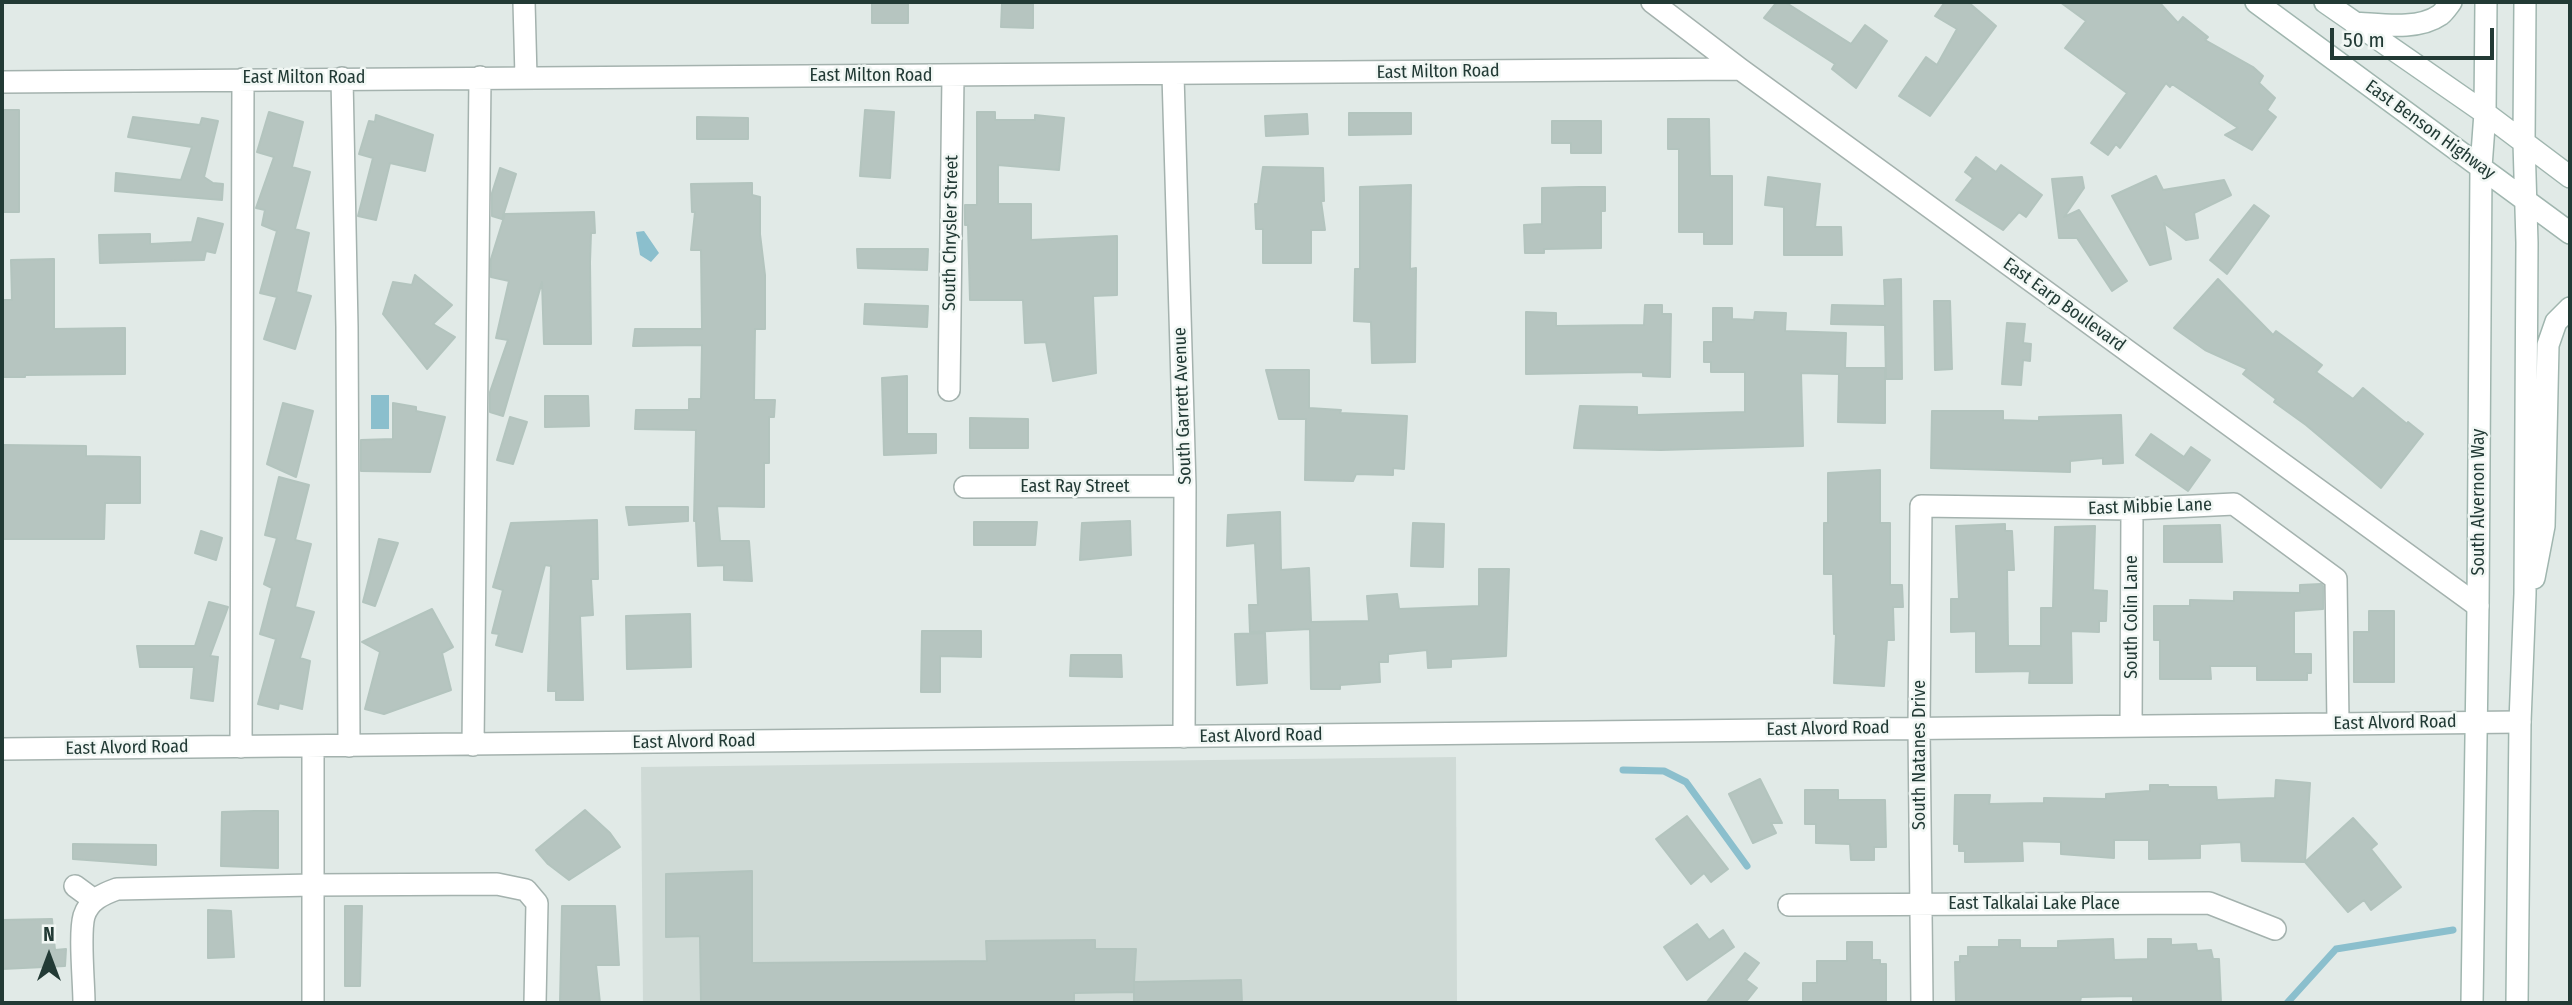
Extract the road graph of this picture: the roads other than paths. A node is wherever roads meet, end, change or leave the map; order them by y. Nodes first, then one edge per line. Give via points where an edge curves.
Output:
1 (524, 2) edge
2 (1652, 2) edge
3 (2256, 2) edge
4 (2325, 2) edge
5 (2451, 2) edge
6 (2486, 2) edge
7 (2525, 2) edge
8 (2354, 23) junction
9 (1740, 69) junction
10 (1173, 75) junction
11 (953, 76) junction
12 (480, 77) junction
13 (526, 77) junction
14 (342, 78) junction
15 (243, 79) junction
16 (2, 82) edge
17 (2485, 113) junction
18 (2524, 142) junction
19 (2481, 167) junction
20 (2570, 177) edge
21 (2525, 199) junction
22 (2570, 233) edge
23 (2570, 308) edge
24 (949, 390) dead end
25 (1185, 486) junction
26 (965, 487) dead end
27 (1921, 506) joint
28 (2132, 509) junction
29 (2478, 606) junction
30 (2524, 617) junction
31 (2477, 722) junction
32 (2520, 722) junction
33 (2338, 723) junction
34 (2132, 726) junction
35 (1919, 728) junction
36 (1184, 737) junction
37 (473, 745) junction
38 (313, 746) junction
39 (349, 746) junction
40 (241, 747) junction
41 (2, 749) edge
42 (313, 885) junction
43 (75, 886) dead end
44 (94, 900) junction
45 (1921, 904) junction
46 (1789, 905) dead end
47 (2275, 929) dead end
48 (85, 1003) edge
49 (313, 1003) edge
50 (536, 1003) edge
51 (1922, 1003) edge
52 (2472, 1003) edge
53 (2517, 1003) edge

1 - 13 street
2 - 9 street, East Earp Boulevard
3 - 19 street, East Benson Highway
4 - 8 street
5 - 8 street via 2440,15 2420,22
6 - 17 street, South Alvernon Way
7 - 18 street
8 - 17 street
9 - 10 street, East Milton Road
9 - 29 street, East Earp Boulevard
10 - 11 street, East Milton Road
10 - 25 street, South Garrett Avenue
11 - 13 street, East Milton Road
11 - 24 street, South Chrysler Street
12 - 13 street, East Milton Road
12 - 14 street, East Milton Road
12 - 37 street
14 - 15 street, East Milton Road
14 - 39 street
15 - 16 street, East Milton Road
15 - 40 street
17 - 18 street
17 - 19 street, South Alvernon Way
18 - 20 street
18 - 21 street
19 - 21 street, East Benson Highway
19 - 29 street, South Alvernon Way
21 - 22 street, East Benson Highway
21 - 30 street
23 - 30 street via 2556,322 2548,345 2544,526
25 - 26 street, East Ray Street
25 - 36 street, South Garrett Avenue
27 - 28 street, East Mibbie Lane
27 - 35 street, South Natanes Drive
28 - 33 street, East Mibbie Lane via 2234,504 2336,579
28 - 34 street, South Colin Lane
29 - 31 street, South Alvernon Way
30 - 32 street
31 - 32 street, East Alvord Road
31 - 33 street, East Alvord Road
31 - 52 street, South Alvernon Way
32 - 53 street
33 - 34 street, East Alvord Road
34 - 35 street, East Alvord Road
35 - 36 street, East Alvord Road
35 - 45 street, South Natanes Drive
36 - 37 street, East Alvord Road
37 - 39 street, East Alvord Road
38 - 39 street, East Alvord Road
38 - 40 street, East Alvord Road
38 - 42 street
40 - 41 street, East Alvord Road
42 - 44 street via 131,888
42 - 49 street
42 - 50 street via 536,886
43 - 44 street
44 - 48 street via 83,927
45 - 46 street, East Talkalai Lake Place
45 - 47 street, East Talkalai Lake Place via 2209,903
45 - 51 street, South Natanes Drive

